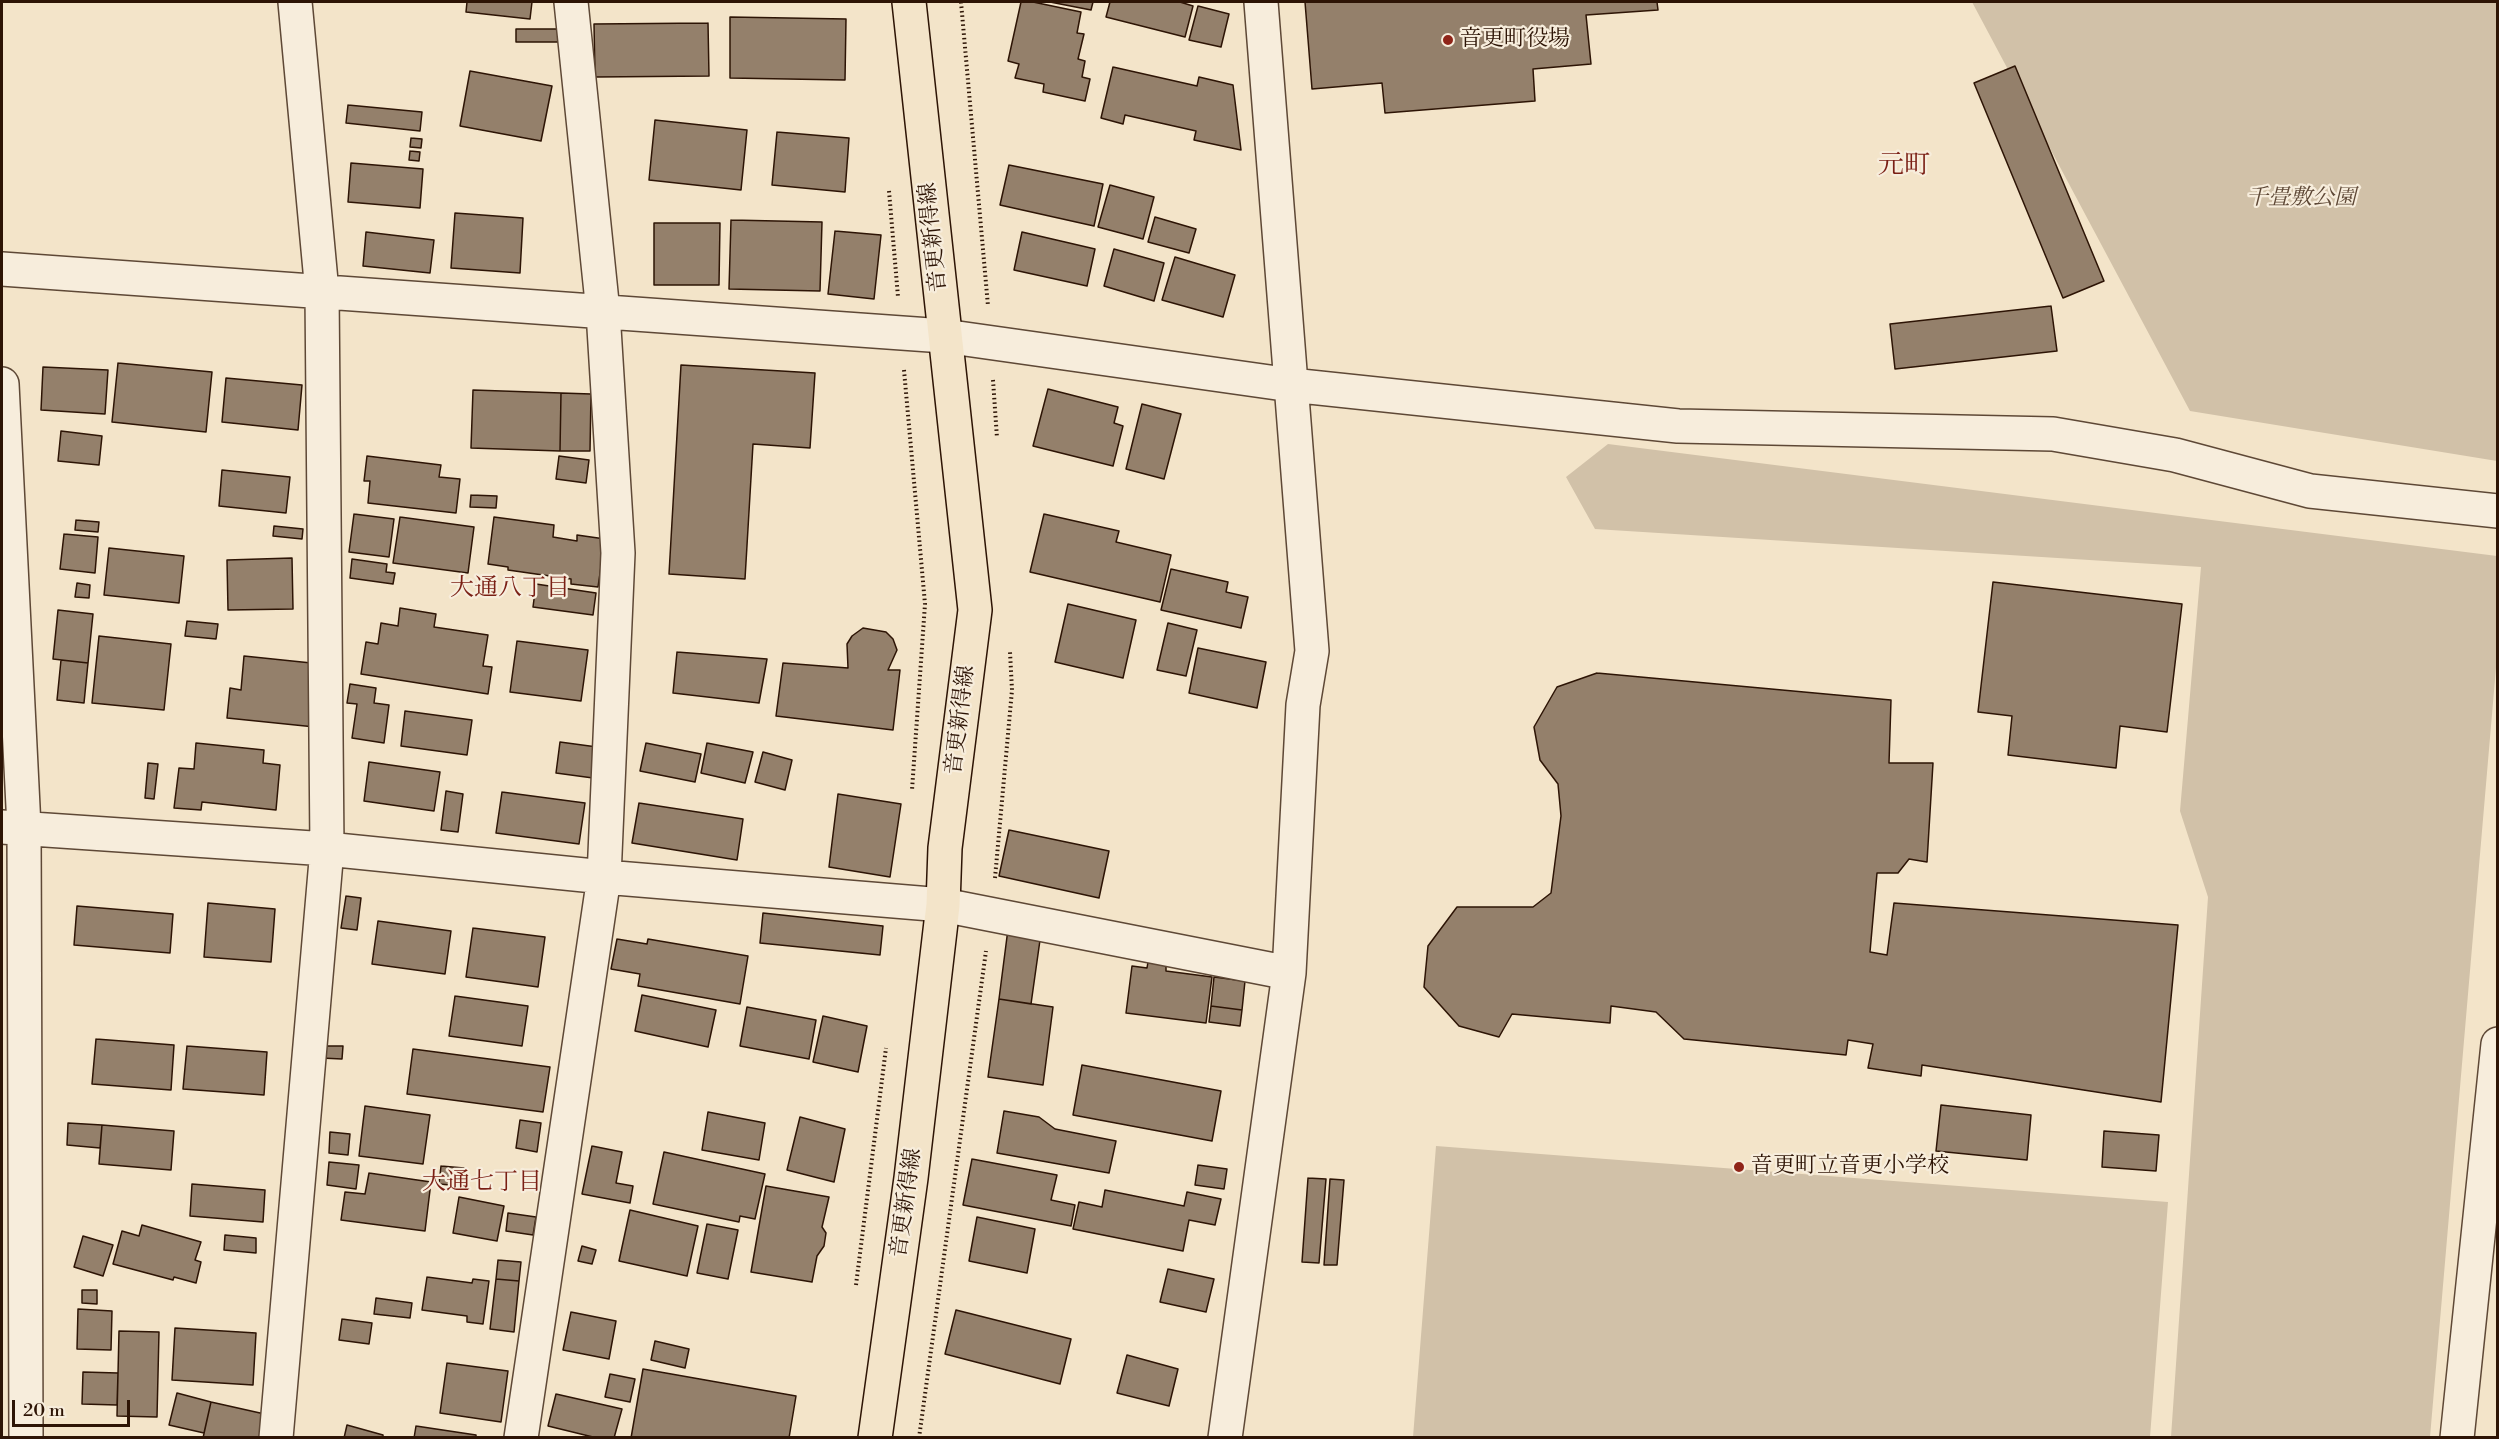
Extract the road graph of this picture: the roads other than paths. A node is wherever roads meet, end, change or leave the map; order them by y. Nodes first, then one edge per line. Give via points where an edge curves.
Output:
1 (295, 2) edge
2 (571, 2) edge
3 (909, 2) edge
4 (1262, 2) edge
5 (2, 269) edge
6 (322, 292) junction
7 (603, 312) junction
8 (944, 336) junction
9 (2, 384) edge
10 (1292, 385) junction
11 (2498, 511) edge
12 (13, 827) edge
13 (327, 849) junction
14 (604, 877) junction
15 (943, 905) junction
16 (1288, 973) junction
17 (2498, 1044) edge
18 (26, 1437) edge
19 (276, 1437) edge
20 (521, 1437) edge
21 (875, 1437) edge
22 (1225, 1437) edge
23 (2457, 1437) edge

1 - 6 street
2 - 7 street
3 - 8 main road, 音更新得線
4 - 10 street
5 - 6 street
6 - 7 street
6 - 13 street
7 - 8 street
7 - 14 street via 618,553
8 - 10 street
8 - 15 main road, 音更新得線 via 975,610 945,848
9 - 12 street
10 - 11 street via 1678,426 2053,434 2175,455 2310,491
10 - 16 street via 1312,651 1304,705
12 - 13 street
12 - 18 street
13 - 14 street
13 - 19 street
14 - 15 street
14 - 20 street
15 - 16 street
15 - 21 main road, 音更新得線
16 - 22 street
17 - 23 street

